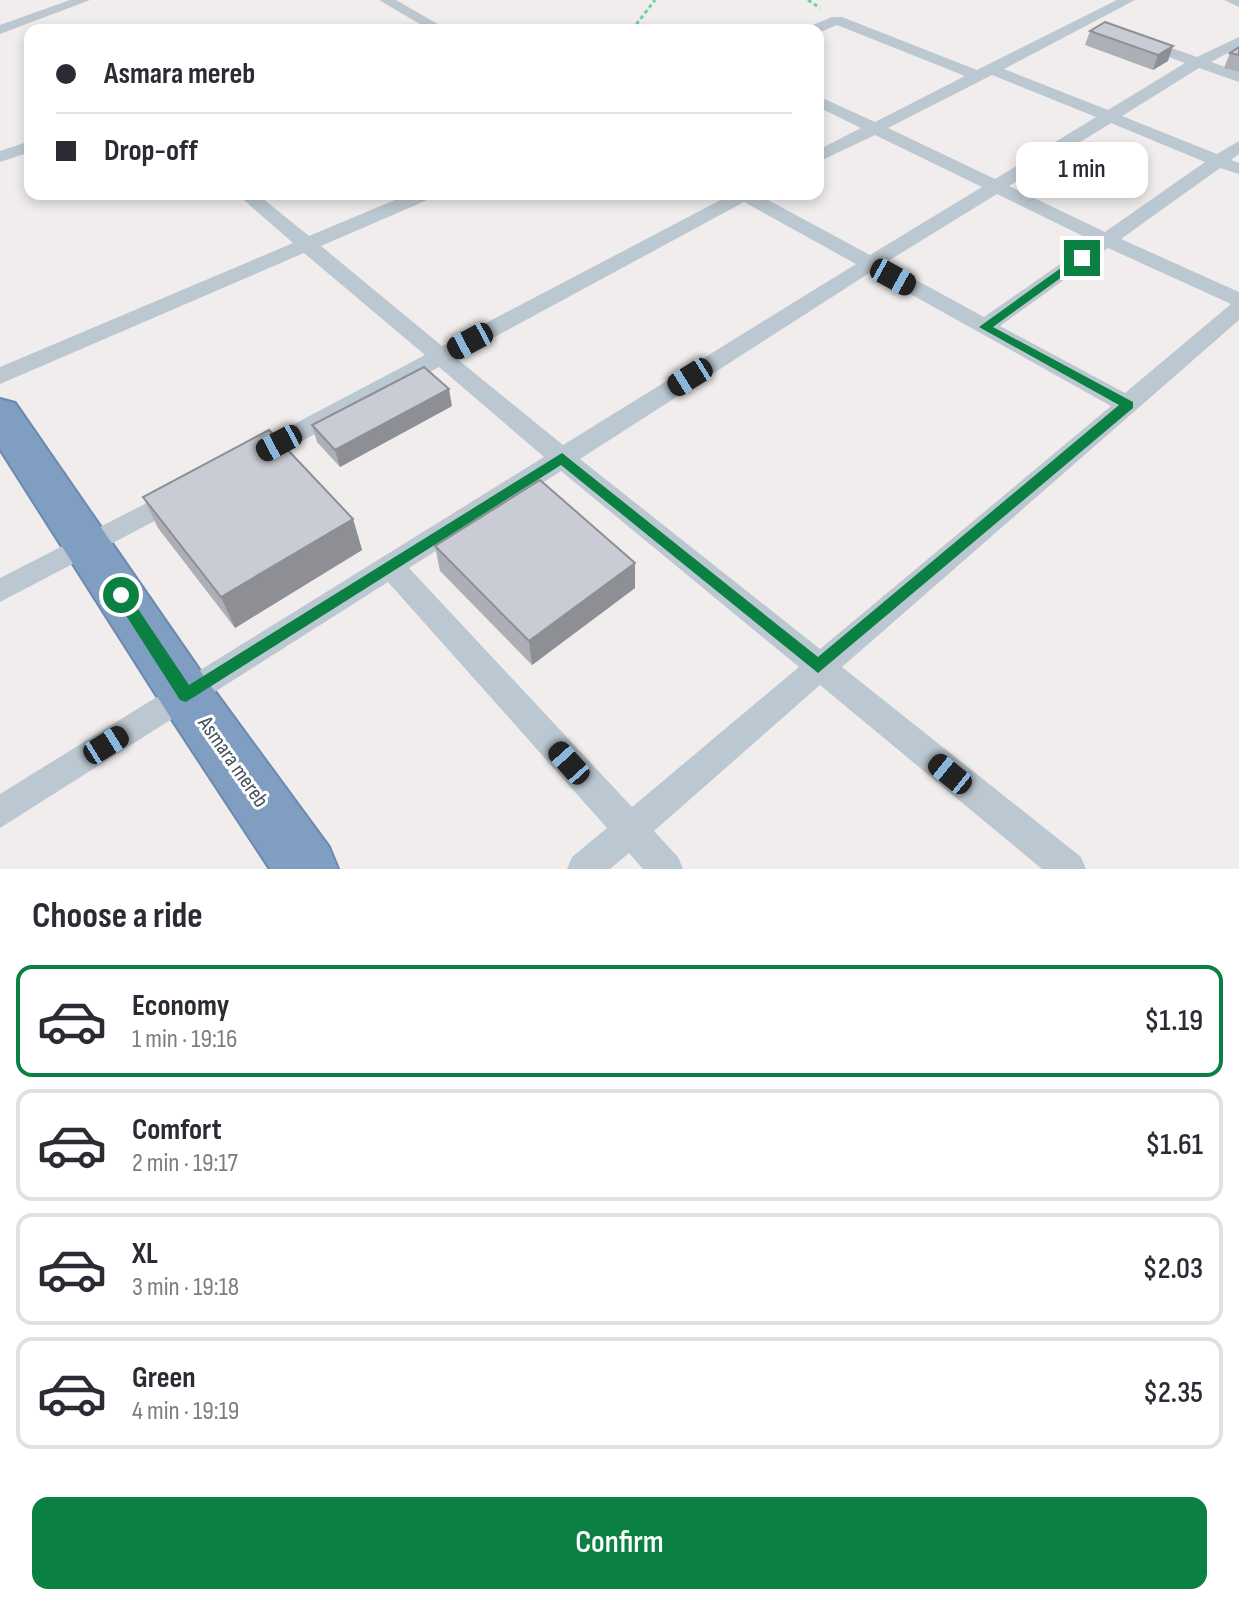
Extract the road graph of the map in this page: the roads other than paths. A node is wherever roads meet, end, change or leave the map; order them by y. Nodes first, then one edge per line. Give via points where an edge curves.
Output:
1 (83, 0) edge
2 (1128, 0) edge
3 (1231, 0) edge
4 (394, 1) edge
5 (1239, 3) edge
6 (42, 16) junction
7 (53, 24) edge
8 (431, 24) edge
9 (824, 25) edge
10 (0, 30) edge
11 (1128, 37) edge
12 (1239, 41) edge
13 (1198, 62) junction
14 (987, 73) junction
15 (1239, 77) edge
16 (824, 104) edge
17 (1109, 117) junction
18 (873, 128) junction
19 (1239, 146) edge
20 (24, 148) edge
21 (824, 154) edge
22 (0, 157) edge
23 (1218, 161) junction
24 (1239, 169) edge
25 (996, 186) junction
26 (253, 200) edge
27 (411, 200) edge
28 (734, 200) edge
29 (756, 200) edge
30 (1107, 240) junction
31 (308, 245) junction
32 (870, 264) junction
33 (1239, 300) edge
34 (1239, 309) edge
35 (984, 327) junction
36 (442, 356) junction
37 (0, 376) edge
38 (1128, 405) junction
39 (0, 414) edge
40 (562, 458) junction
41 (238, 465) edge
42 (197, 487) edge
43 (88, 545) junction
44 (390, 566) junction
45 (0, 591) edge
46 (818, 666) junction
47 (186, 695) junction
48 (0, 812) edge
49 (629, 829) junction
50 (307, 869) edge
51 (584, 869) edge
52 (666, 869) edge
53 (1069, 869) edge

1 - 6 street
2 - 14 street via 1093,24
3 - 5 street
4 - 8 street
6 - 7 street
6 - 10 street
9 - 14 street via 837,20
11 - 13 street
12 - 13 street
13 - 15 street
13 - 17 street
14 - 17 street
14 - 18 street
16 - 18 street
17 - 23 street
17 - 25 street
18 - 21 street
18 - 25 street
19 - 23 street
20 - 22 street
23 - 24 street
23 - 30 street
25 - 30 street
25 - 32 street
26 - 31 street
27 - 31 street
28 - 36 street
29 - 32 street
30 - 33 street
30 - 35 street
31 - 36 street
31 - 37 street
32 - 35 street
32 - 40 street
34 - 38 street
35 - 38 street
36 - 40 street
36 - 41 street
38 - 46 street
39 - 43 highway, Asmara mereb
40 - 44 street
40 - 46 street
42 - 43 street
43 - 45 street
43 - 47 highway, Asmara mereb
44 - 47 street
44 - 49 street
46 - 49 street
46 - 53 street
47 - 48 street
47 - 50 highway, Asmara mereb
49 - 51 street
49 - 52 street

